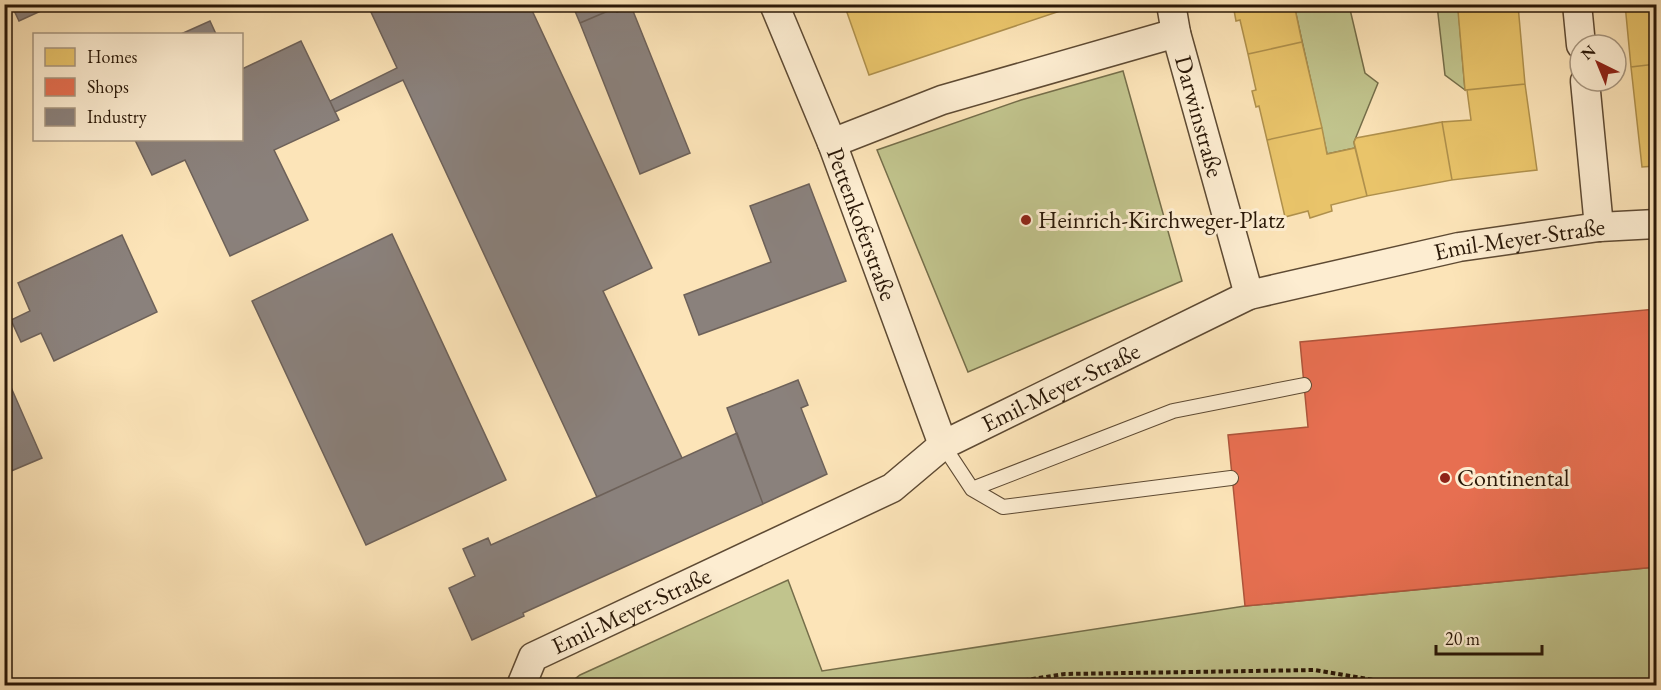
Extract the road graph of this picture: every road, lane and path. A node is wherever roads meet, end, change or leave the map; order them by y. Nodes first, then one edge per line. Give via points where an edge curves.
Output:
1 (774, 4) edge
2 (1171, 4) edge
3 (1576, 4) edge
4 (1176, 33) junction
5 (1580, 33) edge
6 (1586, 93) edge
7 (832, 143) junction
8 (1656, 225) edge
9 (1599, 227) junction
10 (1249, 295) junction
11 (1304, 385) dead end
12 (943, 445) junction
13 (1231, 478) dead end
14 (972, 489) junction
15 (520, 686) edge
16 (987, 686) edge
17 (1410, 686) edge

1 - 7 street, Pettenkoferstraße
2 - 4 street, Darwinstraße
3 - 5 street
4 - 7 street via 942,100
4 - 10 street, Darwinstraße
6 - 9 street
7 - 12 street, Pettenkoferstraße
8 - 9 street, Emil-Meyer-Straße
9 - 10 street, Emil-Meyer-Straße via 1459,247
10 - 12 street, Emil-Meyer-Straße
11 - 14 lane via 1173,411
12 - 14 lane
12 - 15 street, Emil-Meyer-Straße via 892,488 533,657
13 - 14 lane via 1003,507
16 - 17 path via 1065,674 1278,670 1314,670

